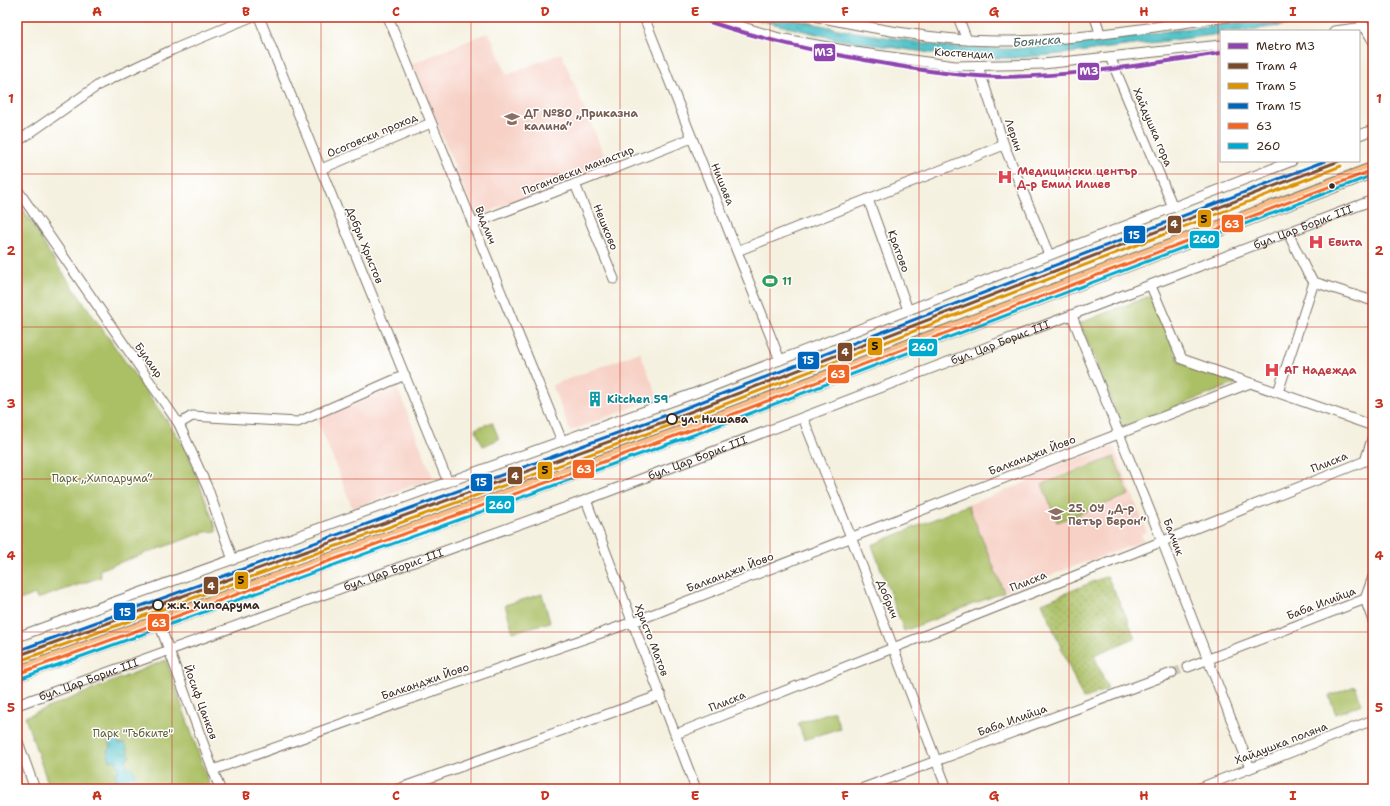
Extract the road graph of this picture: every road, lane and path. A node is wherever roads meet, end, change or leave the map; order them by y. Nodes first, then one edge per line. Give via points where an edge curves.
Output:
1 (251, 17) edge
2 (260, 17) edge
3 (388, 17) edge
4 (644, 17) edge
5 (711, 17) edge
6 (818, 17) edge
7 (958, 17) edge
8 (1094, 17) edge
9 (1227, 17) edge
10 (1359, 17) edge
11 (1365, 27) junction
12 (1342, 30) edge
13 (1100, 33) junction
14 (967, 40) junction
15 (1373, 41) edge
16 (1220, 45) edge
17 (1110, 57) junction
18 (978, 66) junction
19 (431, 123) junction
20 (1373, 130) edge
21 (1360, 136) edge
22 (692, 138) junction
23 (17, 142) edge
24 (1004, 145) junction
25 (1289, 162) edge
26 (322, 169) junction
27 (1373, 170) edge
28 (575, 184) junction
29 (17, 189) edge
30 (868, 199) junction
31 (1373, 200) edge
32 (1173, 207) junction
33 (473, 224) junction
34 (1288, 233) junction
35 (737, 251) junction
36 (1048, 256) junction
37 (614, 279) dead end
38 (1314, 282) junction
39 (1151, 286) junction
40 (1373, 301) edge
41 (908, 310) junction
42 (1072, 316) junction
43 (780, 360) junction
44 (405, 375) junction
45 (1250, 382) junction
46 (1278, 392) junction
47 (803, 418) junction
48 (179, 424) junction
49 (1373, 426) edge
50 (1120, 433) junction
51 (1373, 436) edge
52 (562, 441) junction
53 (1370, 456) edge
54 (448, 482) junction
55 (586, 500) junction
56 (851, 537) junction
57 (1162, 541) junction
58 (233, 560) junction
59 (1373, 577) edge
60 (1369, 597) edge
61 (1373, 621) edge
62 (633, 622) junction
63 (159, 623) junction
64 (17, 637) edge
65 (894, 648) junction
66 (169, 650) junction
67 (1208, 659) junction
68 (1188, 667) tunnel mouth
69 (1172, 673) tunnel mouth
70 (17, 674) edge
71 (660, 695) junction
72 (17, 705) edge
73 (1373, 720) edge
74 (676, 734) junction
75 (17, 739) edge
76 (937, 761) junction
77 (1250, 768) junction
78 (213, 770) junction
79 (35, 789) edge
80 (220, 789) edge
81 (398, 789) edge
82 (696, 789) edge
83 (861, 789) edge
84 (947, 789) edge
85 (1197, 789) edge

1 - 23 street via 100,84
2 - 26 street, Добри Христов
3 - 19 street, Видлич
4 - 22 street, Нишава
5 - 18 street, Кюстендил via 779,38 855,52 932,64
6 - 14 street, Кюстендил
7 - 14 street
8 - 13 street
9 - 13 street, Кюстендил
10 - 11 street
11 - 12 street
11 - 15 street
13 - 14 street, Кюстендил via 1034,40
16 - 17 street, Кюстендил
17 - 18 street, Кюстендил via 1043,64
17 - 32 street, Хайдушка гора
18 - 24 street, Лерин
19 - 26 street, Осоговски проход
19 - 33 street, Видлич
20 - 21 street
22 - 28 street, Погановски манастир
22 - 35 street, Нишава
24 - 30 street
24 - 36 street, Лерин
25 - 32 street
26 - 44 street, Добри Христов
27 - 63 main road via 703,426
28 - 33 street, Погановски манастир
28 - 37 street, Нешково
29 - 48 street, Булаир
30 - 35 street
30 - 41 street, Кратово
31 - 34 street, бул. Цар Борис III
32 - 36 street
33 - 52 street, Видлич
34 - 38 street
34 - 39 street, бул. Цар Борис III
35 - 43 street, Нишава
36 - 41 street
38 - 40 street
38 - 46 street
39 - 42 street, бул. Цар Борис III
39 - 45 street via 1182,359
41 - 43 street
42 - 47 street, бул. Цар Борис III
42 - 50 street, Балчик
43 - 52 street
44 - 48 street via 298,422 192,416
44 - 54 street, Добри Христов
45 - 46 street
45 - 50 street, Балканджи Йово
46 - 49 street
47 - 55 street, бул. Цар Борис III
47 - 56 street, Добрич
48 - 58 street, Булаир via 208,489
50 - 56 street, Балканджи Йово
50 - 57 street, Балчик
51 - 53 street, Плиска
52 - 54 street
53 - 57 street, Плиска via 1365,461
54 - 58 street
55 - 62 street, Христо Матов
55 - 66 street, бул. Цар Борис III
56 - 62 street, Балканджи Йово
56 - 65 street, Добрич
57 - 65 street, Плиска
57 - 67 street, Балчик
58 - 64 street
59 - 60 street
60 - 61 street
60 - 67 street, Баба Илийца
62 - 71 street, Христо Матов
62 - 78 street, Балканджи Йово
63 - 66 street, Йосиф Цанков
63 - 70 main road
65 - 74 street, Плиска
65 - 76 street, Добрич
66 - 72 street, бул. Цар Борис III
66 - 78 street, Йосиф Цанков
67 - 68 street, Баба Илийца
67 - 77 street, Балчик
69 - 76 street, Баба Илийца
71 - 74 street, Христо Матов
71 - 81 street
73 - 77 street, Хайдушка поляна
74 - 82 street, Христо Матов
75 - 79 street
76 - 83 street, Баба Илийца
76 - 84 street, Добрич
77 - 85 street, Хайдушка поляна
78 - 80 street, Йосиф Цанков

